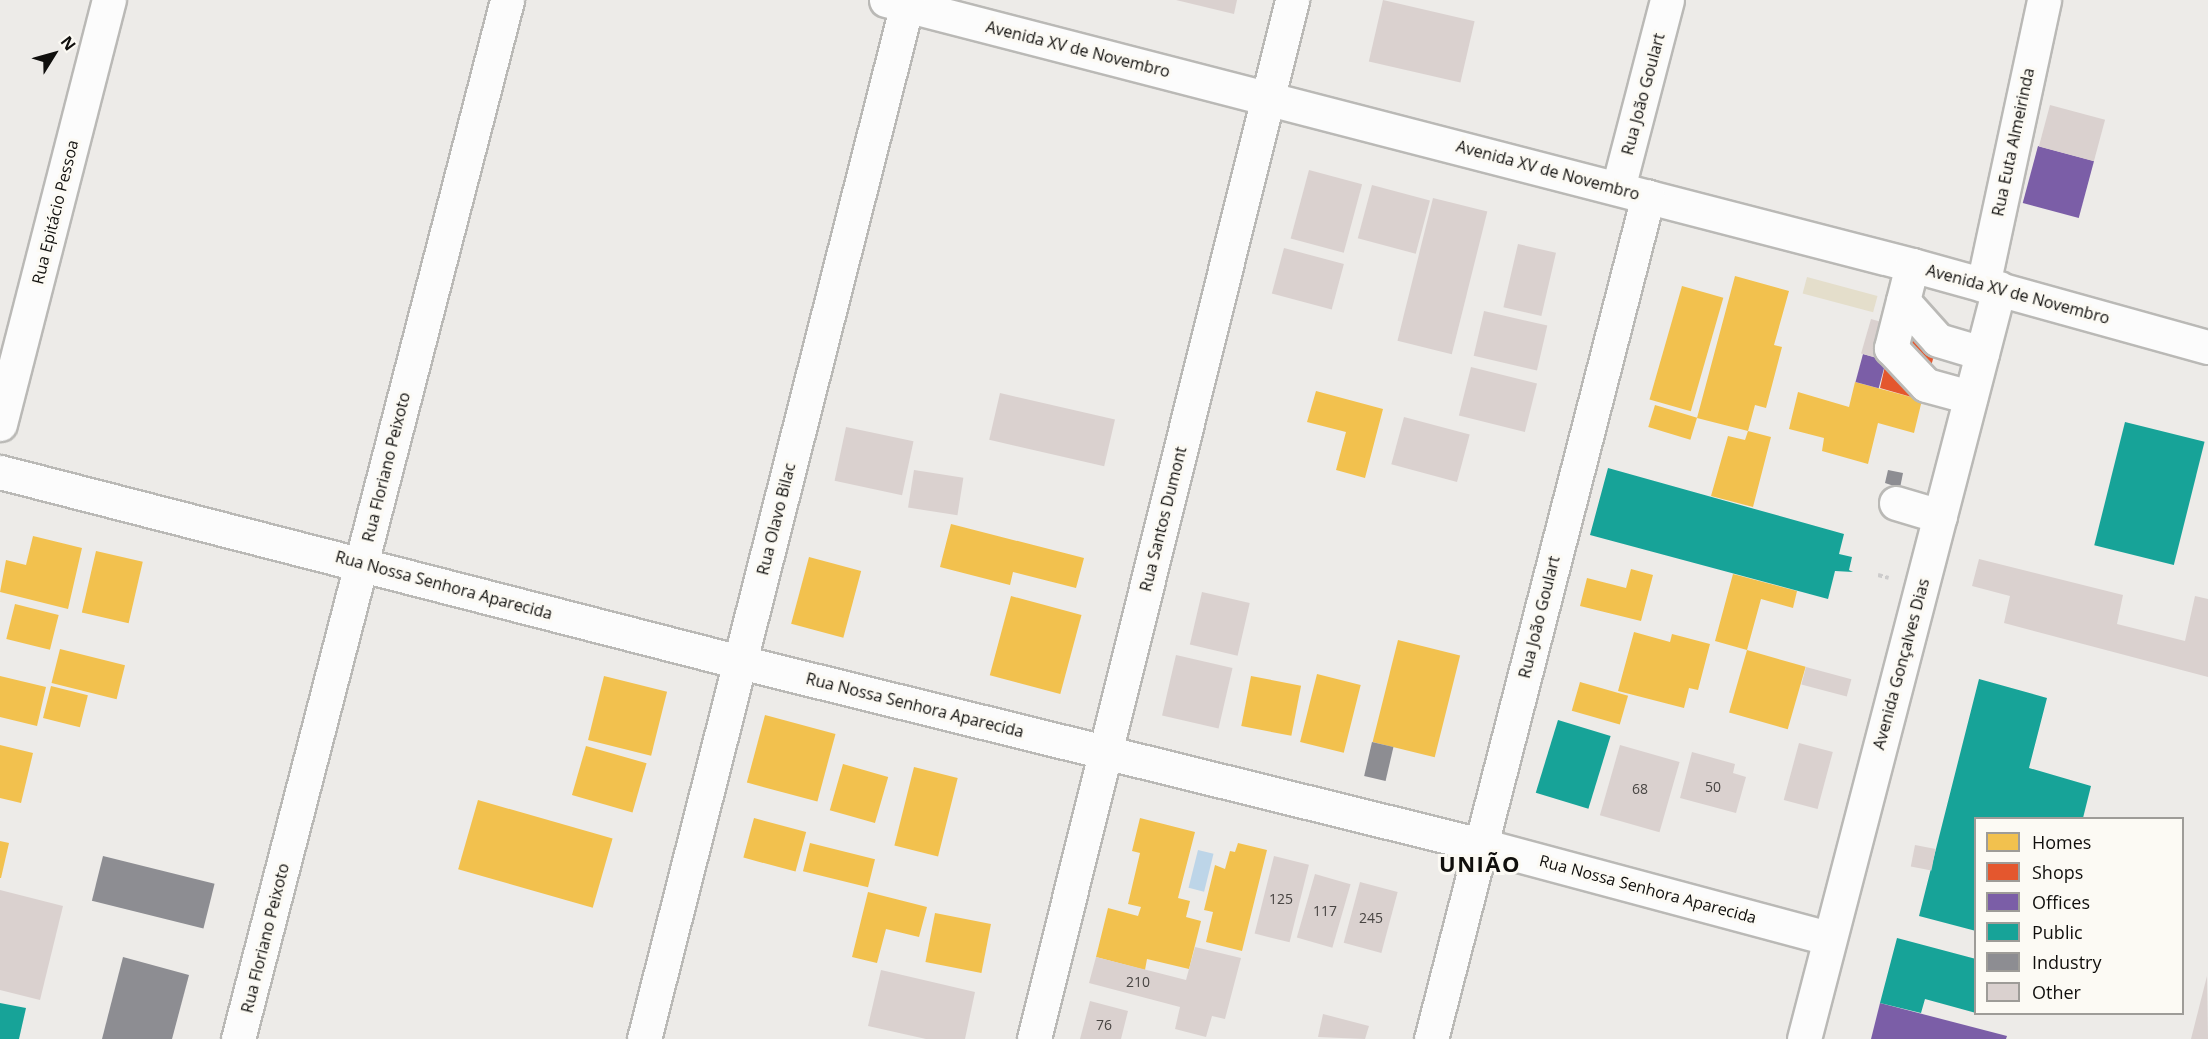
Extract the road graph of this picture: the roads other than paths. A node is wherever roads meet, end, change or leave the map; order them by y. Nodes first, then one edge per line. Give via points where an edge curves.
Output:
1 (109, 0) edge
2 (507, 0) edge
3 (1292, 0) edge
4 (1667, 0) edge
5 (2044, 0) edge
6 (900, 2) edge
7 (1265, 97) junction
8 (1633, 192) junction
9 (1912, 265) junction
10 (1991, 286) junction
11 (1900, 314) junction
12 (2208, 347) edge
13 (1976, 375) junction
14 (0, 424) edge
15 (0, 472) edge
16 (1896, 503) dead end
17 (1940, 516) junction
18 (361, 563) junction
19 (740, 662) junction
20 (1106, 751) junction
21 (1481, 845) junction
22 (1829, 938) junction
23 (238, 1039) edge
24 (644, 1039) edge
25 (1034, 1039) edge
26 (1431, 1039) edge
27 (1804, 1039) edge

1 - 14 street, Rua Epitácio Pessoa
2 - 18 street, Rua Floriano Peixoto
3 - 7 street, Rua Santos Dumont
4 - 8 street, Rua João Goulart
5 - 10 street, Rua Euta Almeirinda
6 - 7 street, Avenida XV de Novembro
6 - 19 street, Rua Olavo Bilac
7 - 8 street, Avenida XV de Novembro
7 - 20 street, Rua Santos Dumont
8 - 9 street, Avenida XV de Novembro
8 - 21 street, Rua João Goulart
9 - 10 street, Avenida XV de Novembro
9 - 11 street
10 - 12 street, Avenida XV de Novembro
10 - 13 street, Avenida Gonçalves Dias
11 - 13 street via 1938,340
11 - 13 street via 1891,348 1926,385
13 - 17 street, Avenida Gonçalves Dias
15 - 18 street, Rua Nossa Senhora Aparecida
16 - 17 street
17 - 22 street, Avenida Gonçalves Dias
18 - 19 street, Rua Nossa Senhora Aparecida
18 - 23 street, Rua Floriano Peixoto
19 - 20 street, Rua Nossa Senhora Aparecida
19 - 24 street, Rua Olavo Bilac
20 - 21 street, Rua Nossa Senhora Aparecida
20 - 25 street, Rua Santos Dumont
21 - 22 street, Rua Nossa Senhora Aparecida
21 - 26 street, Rua João Goulart
22 - 27 street, Avenida Gonçalves Dias

